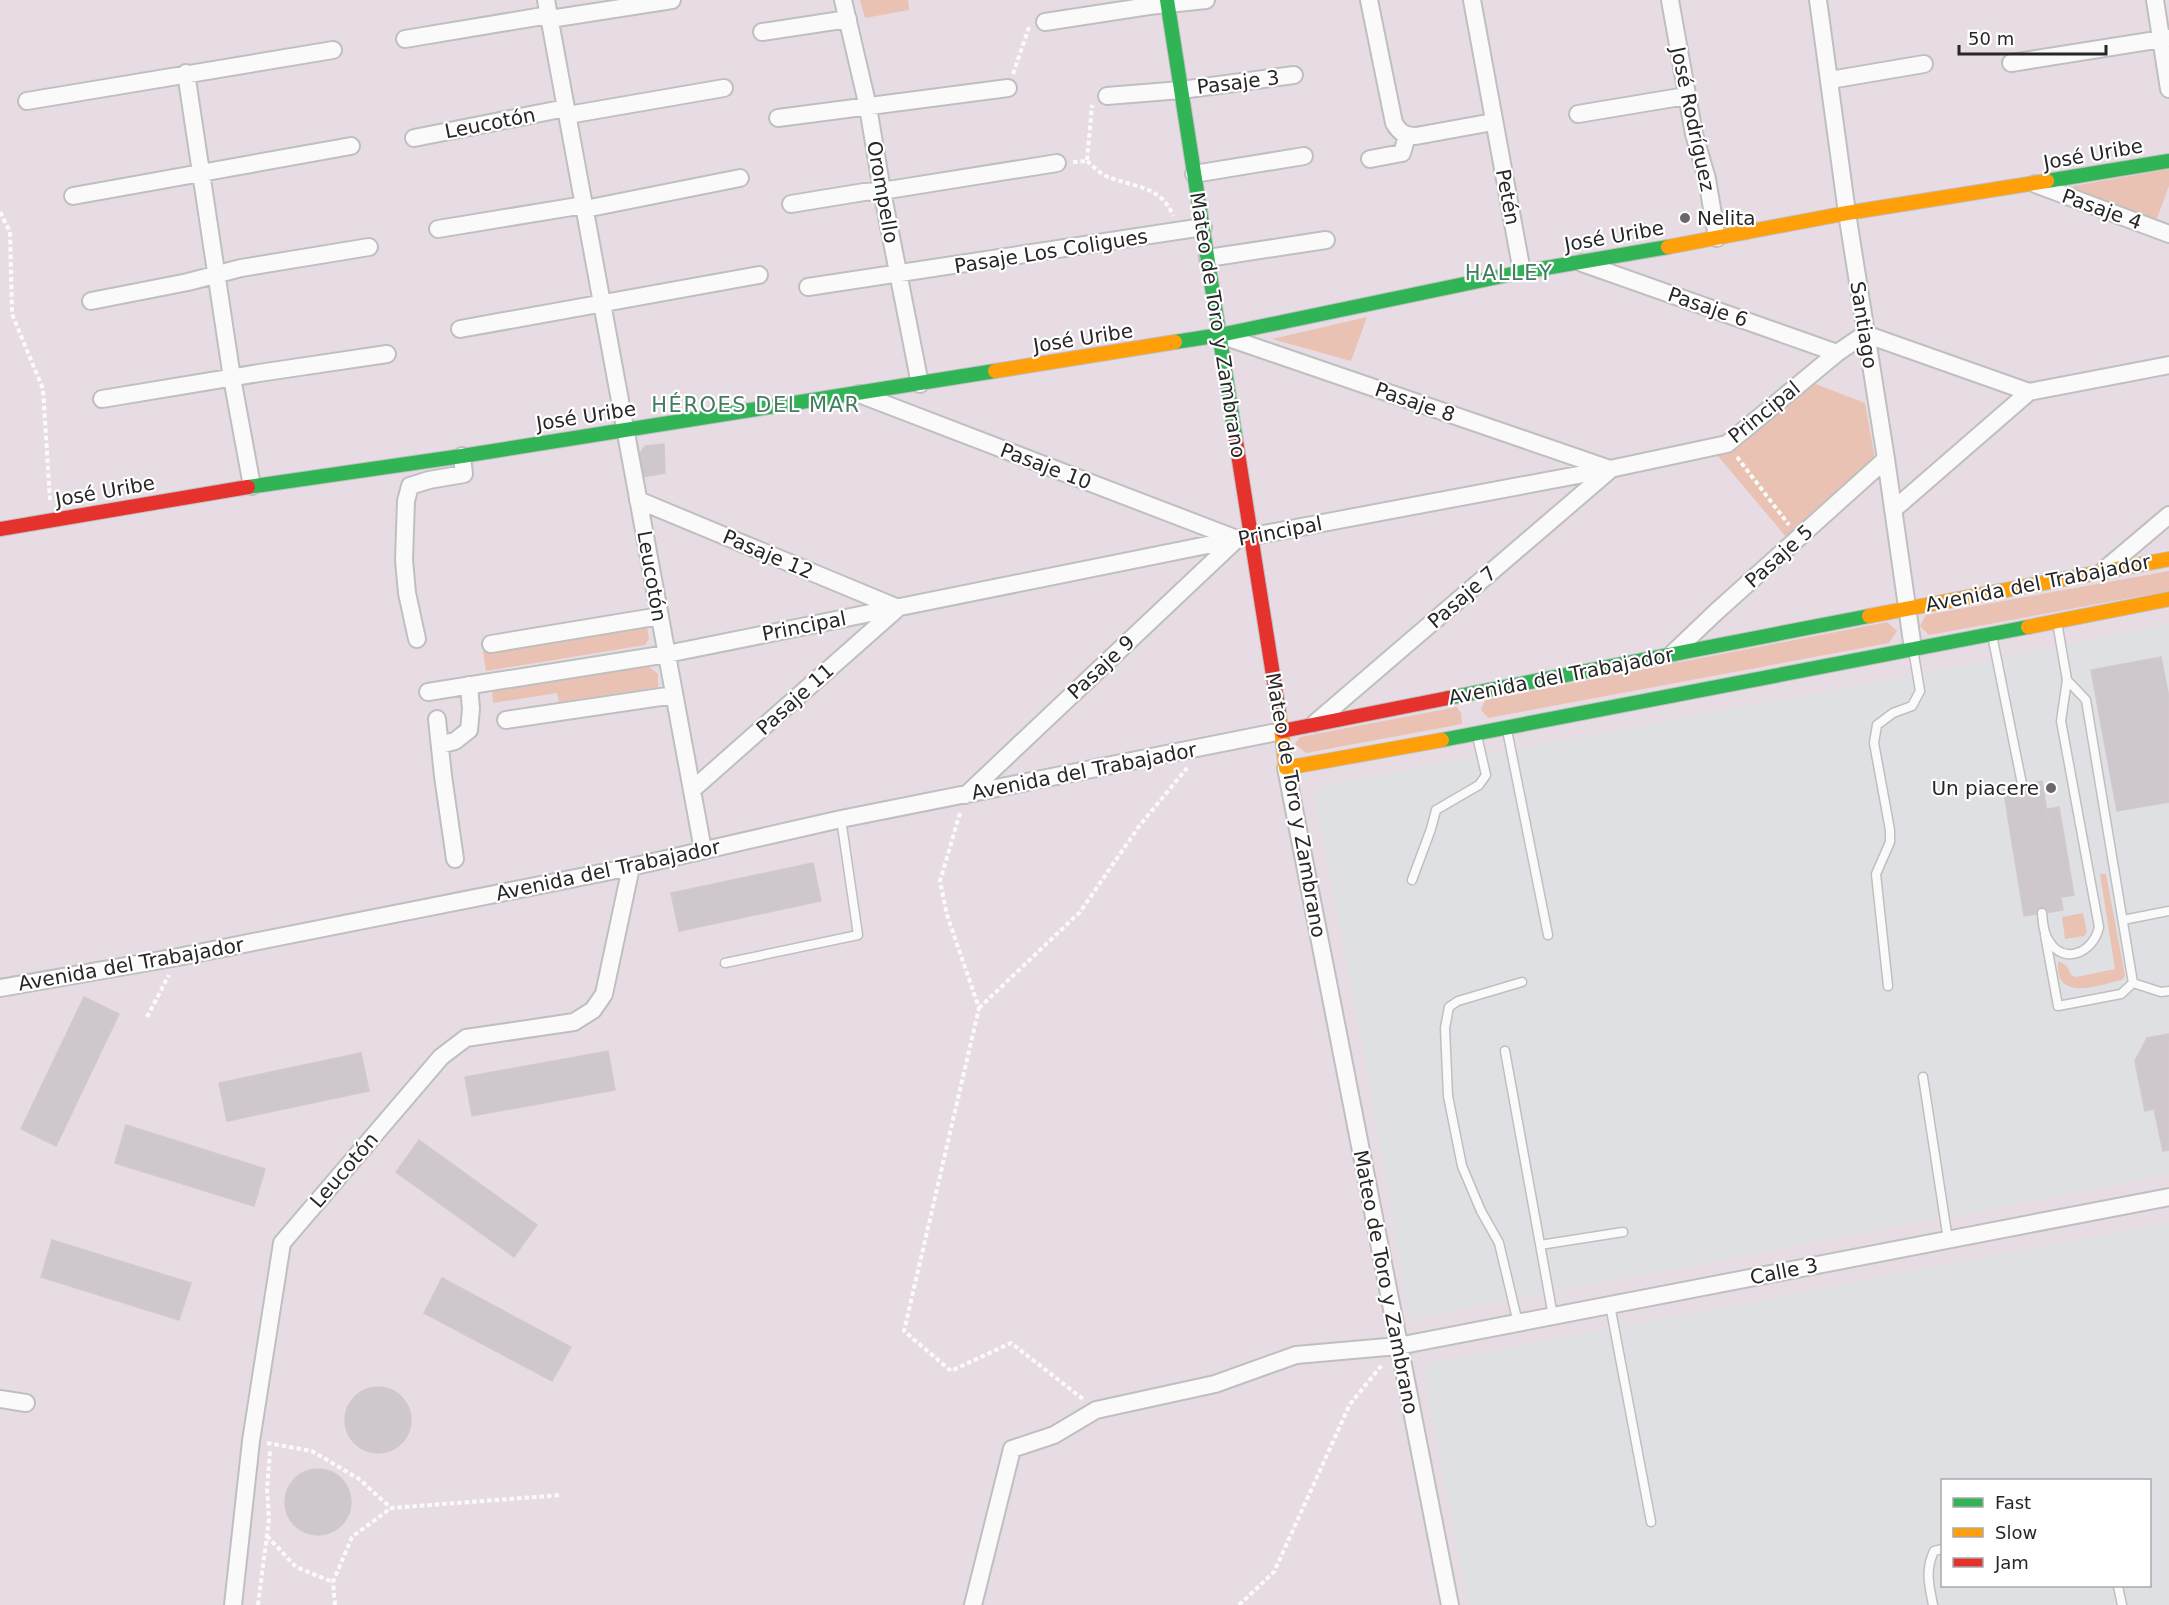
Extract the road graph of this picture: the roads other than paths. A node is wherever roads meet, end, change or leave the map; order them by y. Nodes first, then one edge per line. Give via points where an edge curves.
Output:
1 (672, 0) edge
2 (843, 0) edge
3 (1206, 0) edge
4 (1369, 0) edge
5 (1472, 0) edge
6 (1670, 0) edge
7 (1818, 0) edge
8 (2155, 0) edge
9 (1168, 2) edge
10 (548, 11) edge
11 (848, 19) junction
12 (1046, 22) road end
13 (762, 32) dead end
14 (405, 39) dead end
15 (2165, 39) edge
16 (333, 50) dead end
17 (2011, 63) dead end
18 (1924, 64) dead end
19 (186, 73) junction
20 (1294, 75) dead end
21 (1830, 80) junction
22 (724, 88) dead end
23 (1008, 88) road end
24 (2169, 89) edge
25 (1181, 90) junction
26 (1107, 96) road end
27 (1686, 96) junction
28 (27, 101) dead end
29 (868, 107) junction
30 (567, 112) junction
31 (1578, 114) dead end
32 (778, 117) dead end
33 (1493, 122) junction
34 (1407, 136) junction
35 (414, 138) dead end
36 (351, 146) dead end
37 (1304, 156) dead end
38 (1370, 159) dead end
39 (2169, 161) edge
40 (1057, 163) road end
41 (201, 173) junction
42 (1194, 174) junction
43 (740, 178) dead end
44 (2035, 184) junction
45 (882, 191) junction
46 (73, 196) dead end
47 (791, 204) dead end
48 (584, 207) junction
49 (1847, 213) junction
50 (1203, 227) junction
51 (438, 229) dead end
52 (2169, 234) edge
53 (1717, 238) junction
54 (1326, 240) dead end
55 (369, 247) dead end
56 (1208, 258) junction
57 (1579, 262) junction
58 (1522, 272) junction
59 (216, 275) junction
60 (759, 275) dead end
61 (898, 275) junction
62 (808, 287) dead end
63 (91, 301) dead end
64 (602, 303) junction
65 (460, 329) dead end
66 (1865, 334) junction
67 (1220, 335) junction
68 (1837, 353) junction
69 (387, 354) dead end
70 (2169, 364) edge
71 (232, 378) junction
72 (920, 384) junction
73 (2029, 392) junction
74 (855, 393) junction
75 (102, 399) dead end
76 (626, 430) junction
77 (462, 456) junction
78 (1886, 459) junction
79 (1610, 470) junction
80 (252, 486) junction
81 (638, 500) junction
82 (1893, 510) junction
83 (2169, 515) edge
84 (0, 529) edge
85 (1244, 538) junction
86 (2169, 559) edge
87 (2104, 570) junction
88 (2169, 599) edge
89 (898, 608) junction
90 (1908, 608) junction
91 (660, 616) junction
92 (2057, 621) junction
93 (1992, 634) junction
94 (417, 639) dead end
95 (491, 644) dead end
96 (1912, 650) junction
97 (667, 654) junction
98 (1672, 654) junction
99 (2067, 680) junction
100 (469, 685) junction
101 (428, 692) dead end
102 (674, 695) junction
103 (437, 719) dead end
104 (506, 720) dead end
105 (1313, 725) junction
106 (1507, 728) junction
107 (1476, 729) junction
108 (1282, 731) junction
109 (440, 746) junction
110 (1286, 768) junction
111 (2022, 784) dead end
112 (692, 790) junction
113 (966, 795) junction
114 (841, 819) junction
115 (703, 850) junction
116 (455, 859) dead end
117 (631, 867) junction
118 (1412, 880) dead end
119 (2169, 911) edge
120 (2042, 913) dead end
121 (2123, 920) junction
122 (1548, 935) dead end
123 (2046, 935) junction
124 (725, 963) dead end
125 (1522, 982) dead end
126 (2133, 983) junction
127 (1888, 987) dead end
128 (0, 988) edge
129 (2169, 991) edge
130 (1505, 1051) dead end
131 (1923, 1077) dead end
132 (2169, 1197) edge
133 (1623, 1232) dead end
134 (1948, 1240) junction
135 (1540, 1245) junction
136 (1610, 1305) junction
137 (1553, 1316) junction
138 (1518, 1323) junction
139 (1398, 1346) junction
140 (0, 1399) edge
141 (26, 1403) dead end
142 (1651, 1522) dead end
143 (1941, 1549) edge
144 (2118, 1587) edge
145 (233, 1605) edge
146 (974, 1605) edge
147 (1450, 1605) edge
148 (1933, 1605) edge
149 (2122, 1605) edge

1 - 10 street
2 - 11 street, Orompello
3 - 9 street
4 - 34 street via 1395,123
5 - 33 street, Petén
6 - 27 street, José Rodríguez
7 - 21 street, Santiago
8 - 15 street
9 - 12 street
9 - 25 street, Mateo de Toro y Zambrano
10 - 14 street
10 - 30 street, Leucotón
11 - 13 street
11 - 29 street, Orompello
15 - 17 street
15 - 24 street
16 - 19 street
18 - 21 street
19 - 28 street
19 - 41 street
20 - 25 street, Pasaje 3
21 - 49 street, Santiago
22 - 30 street, Leucotón
23 - 29 street
25 - 26 street, Pasaje 3
25 - 42 street, Mateo de Toro y Zambrano
27 - 31 street
27 - 53 street, José Rodríguez via 1707,178
29 - 32 street
29 - 45 street, Orompello
30 - 35 street, Leucotón
30 - 48 street, Leucotón
33 - 34 street
33 - 58 street, Petén
34 - 38 street via 1402,153
36 - 41 street
37 - 42 street
39 - 44 street, José Uribe
40 - 45 street
41 - 46 street
41 - 59 street
42 - 50 street, Mateo de Toro y Zambrano
43 - 48 street
44 - 49 street, José Uribe
44 - 52 street, Pasaje 4
45 - 47 street
45 - 61 street, Orompello
48 - 51 street
48 - 64 street, Leucotón
49 - 53 street, José Uribe
49 - 66 street, Santiago
50 - 56 street, Mateo de Toro y Zambrano
50 - 61 street, Pasaje Los Coligues
53 - 57 street, José Uribe
54 - 56 street
55 - 59 street
56 - 67 street, Mateo de Toro y Zambrano
57 - 58 street, José Uribe
57 - 68 street, Pasaje 6
58 - 67 street, José Uribe
59 - 63 street
59 - 71 street
60 - 64 street
61 - 62 street, Pasaje Los Coligues
61 - 72 street, Orompello
64 - 65 street
64 - 76 street, Leucotón
66 - 68 street, Principal
66 - 73 street
66 - 78 street, Santiago
67 - 72 street, José Uribe
67 - 79 street, Pasaje 8
67 - 85 street, Mateo de Toro y Zambrano
68 - 79 street, Principal via 1727,444
69 - 71 street
70 - 73 street
71 - 75 street
71 - 80 street
72 - 74 street, José Uribe
73 - 82 street
74 - 76 street, José Uribe
74 - 85 street, Pasaje 10
76 - 77 street, José Uribe
76 - 81 street, Leucotón
77 - 80 street, José Uribe
77 - 94 street via 464,474 410,486 406,501 404,560
78 - 82 street, Santiago
78 - 98 street, Pasaje 5
79 - 85 street, Principal
79 - 105 street, Pasaje 7
80 - 84 street, José Uribe
81 - 89 street, Pasaje 12
81 - 91 street, Leucotón
82 - 90 street, Santiago
83 - 87 street
85 - 89 street, Principal
85 - 108 street, Mateo de Toro y Zambrano
85 - 113 street, Pasaje 9
86 - 87 street, Avenida del Trabajador
87 - 90 street, Avenida del Trabajador
88 - 92 street, Avenida del Trabajador
89 - 97 street, Principal
89 - 112 street, Pasaje 11
90 - 96 street, Santiago
90 - 98 street, Avenida del Trabajador
91 - 95 street
91 - 97 street, Leucotón
92 - 93 street, Avenida del Trabajador
92 - 99 lane
93 - 96 street, Avenida del Trabajador
93 - 111 lane
96 - 106 street, Avenida del Trabajador
96 - 127 lane via 1920,691 1912,706 1877,725 1874,743 1890,830 1890,842 1876,874
97 - 100 street, Principal
97 - 102 street, Leucotón
98 - 105 street, Avenida del Trabajador via 1472,700
99 - 121 lane via 2086,700
99 - 123 lane via 2061,721 2099,927 2090,947 2077,953 2058,950
100 - 101 street, Principal
100 - 109 street via 469,730
102 - 104 street
102 - 112 street, Leucotón
103 - 109 street
105 - 108 street, Avenida del Trabajador
106 - 107 street, Avenida del Trabajador
106 - 122 lane
107 - 110 street, Avenida del Trabajador
107 - 118 lane via 1486,775 1479,785 1436,810
108 - 110 street, Mateo de Toro y Zambrano
108 - 113 street, Avenida del Trabajador
109 - 116 street
110 - 139 street, Mateo de Toro y Zambrano
112 - 115 street, Leucotón
113 - 114 street, Avenida del Trabajador
114 - 115 street, Avenida del Trabajador
114 - 124 lane via 858,935
115 - 117 street, Avenida del Trabajador
117 - 128 street, Avenida del Trabajador via 178,957
117 - 145 street, Leucotón via 604,994 593,1010 574,1022 466,1038 441,1057 282,1243 251,1441
119 - 121 lane
120 - 123 lane
121 - 126 lane
123 - 126 lane via 2058,1006 2121,994
125 - 138 lane via 1458,1001 1449,1007 1445,1028 1448,1096 1462,1166 1499,1243
126 - 129 lane
130 - 135 lane
131 - 134 lane
132 - 134 street, Calle 3
133 - 135 lane
134 - 136 street, Calle 3
135 - 137 lane
136 - 137 street, Calle 3
136 - 142 lane
137 - 138 street, Calle 3
138 - 139 street, Calle 3
139 - 146 street, Calle 3 via 1296,1355 1215,1384 1096,1410 1054,1435 1012,1449
139 - 147 street, Mateo de Toro y Zambrano
140 - 141 street
143 - 148 lane via 1934,1551 1927,1575
144 - 149 lane

